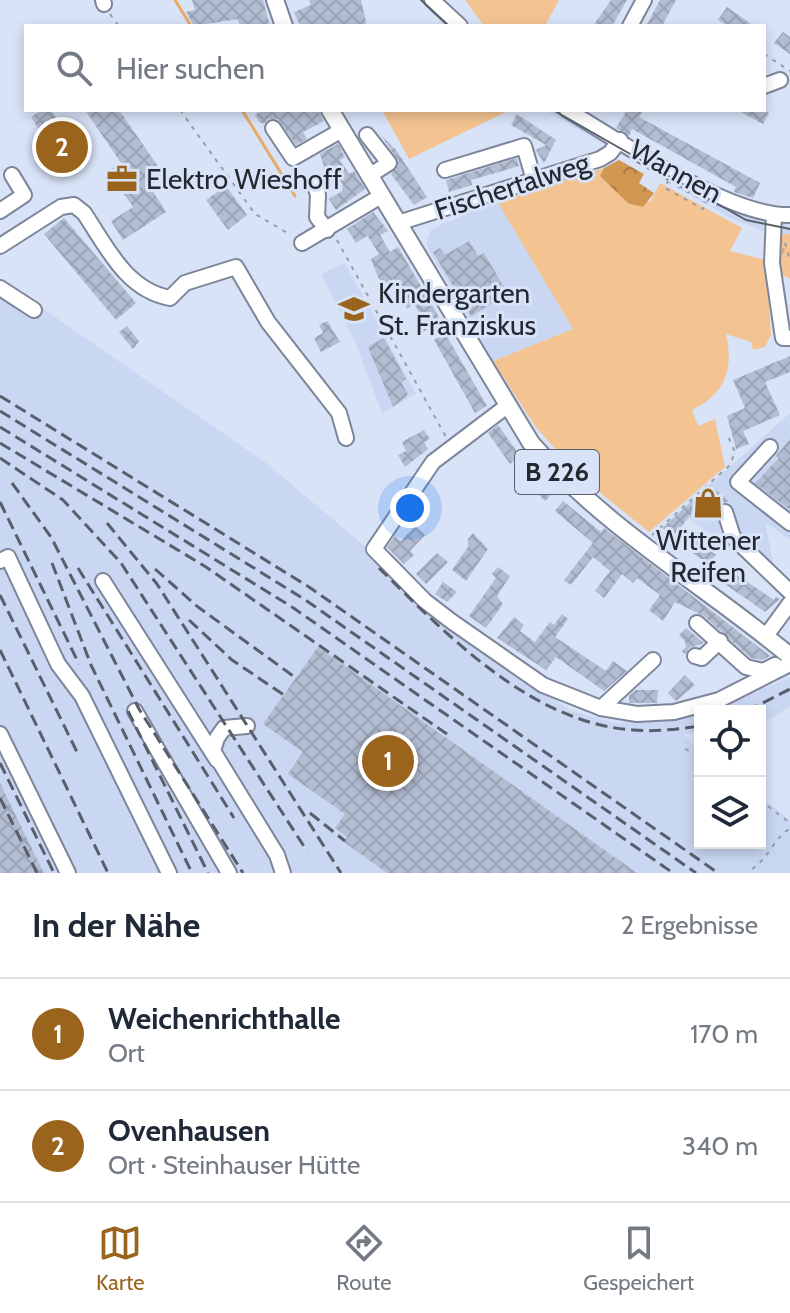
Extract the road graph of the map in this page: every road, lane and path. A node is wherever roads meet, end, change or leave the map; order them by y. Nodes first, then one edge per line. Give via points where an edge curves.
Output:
1 (275, 0) edge
2 (432, 0) edge
3 (644, 0) edge
4 (104, 2) edge
5 (118, 24) edge
6 (283, 24) edge
7 (458, 24) edge
8 (631, 24) edge
9 (766, 56) edge
10 (785, 75) edge
11 (766, 85) edge
12 (181, 112) edge
13 (331, 112) edge
14 (590, 116) edge
15 (273, 128) dead end
16 (342, 130) junction
17 (367, 135) dead end
18 (620, 140) junction
19 (445, 170) dead end
20 (12, 175) dead end
21 (369, 176) junction
22 (534, 180) junction
23 (314, 182) dead end
24 (381, 196) junction
25 (707, 203) joint
26 (0, 211) edge
27 (774, 215) junction
28 (790, 215) edge
29 (398, 223) junction
30 (329, 229) junction
31 (302, 243) joint
32 (0, 246) edge
33 (0, 288) edge
34 (34, 310) dead end
35 (790, 338) edge
36 (507, 406) junction
37 (728, 436) dead end
38 (346, 438) dead end
39 (451, 446) junction
40 (770, 447) dead end
41 (725, 512) dead end
42 (790, 523) edge
43 (644, 545) junction
44 (0, 561) edge
45 (103, 581) dead end
46 (790, 592) edge
47 (790, 603) edge
48 (697, 623) dead end
49 (766, 636) junction
50 (720, 641) junction
51 (695, 656) dead end
52 (789, 658) edge
53 (653, 660) dead end
54 (601, 708) junction
55 (135, 711) dead end
56 (247, 726) dead end
57 (0, 734) edge
58 (685, 749) dead end
59 (694, 753) edge
60 (217, 760) junction
61 (766, 805) edge
62 (790, 823) edge
63 (790, 829) edge
64 (752, 869) dead end
65 (68, 873) edge
66 (169, 873) edge
67 (229, 873) edge
68 (283, 873) edge

1 - 6 main road
2 - 7 street
3 - 8 street
4 - 5 path
9 - 10 path
10 - 11 street
12 - 31 path via 255,214
13 - 16 main road, B 226
14 - 18 street, Wannen
15 - 16 street via 293,158
16 - 21 main road, B 226
17 - 21 street via 389,163
18 - 22 street, Fischertalweg via 607,156
18 - 27 street, Wannen via 726,200
19 - 22 street via 524,146
20 - 26 street via 24,195
21 - 24 main road, B 226
22 - 29 street, Fischertalweg
23 - 30 street via 317,217
24 - 29 main road, B 226
24 - 30 street
25 - 25 path via 703,209 665,188 668,181
27 - 28 street, Wannen
27 - 35 street via 772,263 783,338
29 - 36 main road, B 226
30 - 31 street
30 - 39 path
32 - 38 street via 61,207 74,205 130,280 155,295 170,298 185,283 236,267 268,322 339,413
33 - 34 street
36 - 39 street
36 - 43 main road, B 226 via 553,468
37 - 43 path via 735,452 730,465
39 - 54 street via 425,472 374,549 451,621 543,685
40 - 42 street via 738,482
41 - 46 street via 733,537
43 - 49 main road, B 226
44 - 66 street via 8,557 50,649 82,696
45 - 60 street
47 - 49 street
48 - 50 street
49 - 52 main road, B 226
50 - 51 street via 702,658
50 - 52 street via 757,671
52 - 54 street via 719,700 674,712 637,714
53 - 54 street
55 - 67 street
56 - 60 street via 221,731 213,748
57 - 65 street
58 - 59 path
60 - 68 street
61 - 62 path
63 - 64 path via 782,832 768,858

